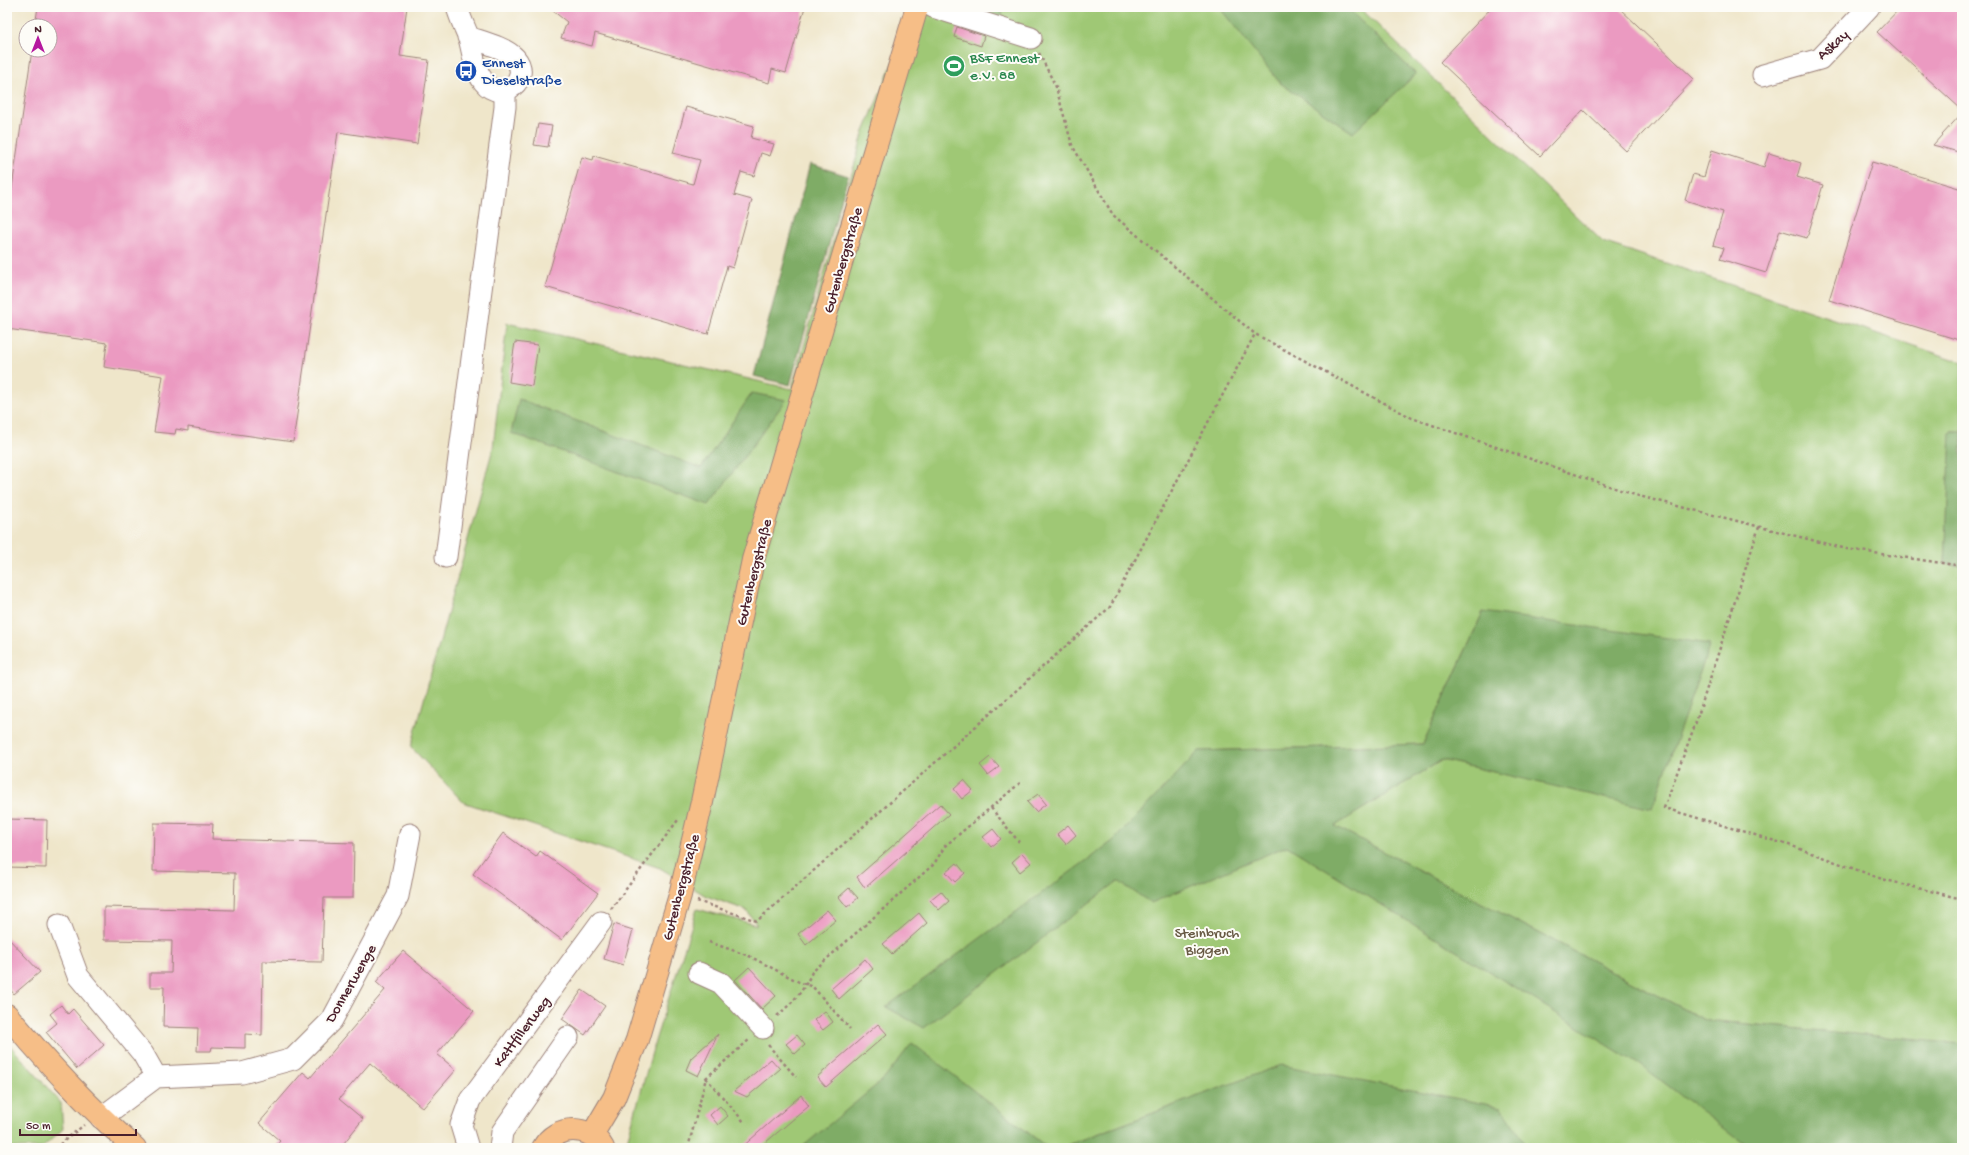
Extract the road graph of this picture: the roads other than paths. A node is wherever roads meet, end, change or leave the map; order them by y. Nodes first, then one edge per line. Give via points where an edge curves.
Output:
1 (457, 7) edge
2 (917, 7) edge
3 (933, 7) edge
4 (1869, 7) edge
5 (468, 37) junction
6 (1031, 38) road end
7 (1763, 75) dead end
8 (505, 90) junction
9 (446, 558) dead end
10 (410, 834) dead end
11 (602, 922) road end
12 (59, 925) dead end
13 (699, 973) dead end
14 (7, 1015) edge
15 (760, 1030) road end
16 (568, 1037) dead end
17 (156, 1076) junction
18 (94, 1121) junction
19 (597, 1141) edge
20 (135, 1148) edge
21 (468, 1148) edge
22 (500, 1148) edge
23 (543, 1148) edge

1 - 5 street
2 - 19 main road, Gutenbergstraße via 753,560 680,895 637,1040
3 - 6 street
4 - 7 street, Askay via 1820,59
5 - 8 street via 477,70 483,81 489,87
5 - 8 street via 502,50 516,59 519,65 519,78 512,88
8 - 9 street via 505,107
10 - 17 street, Donnerwenge via 398,896 332,1020 293,1059 242,1073
11 - 21 street, Kattfillerweg via 470,1100 461,1125
12 - 17 street via 78,976 143,1054
13 - 15 street via 721,984
14 - 18 main road
16 - 22 street via 502,1132
17 - 18 street
18 - 20 main road
19 - 23 main road via 577,1130 562,1131 553,1136

